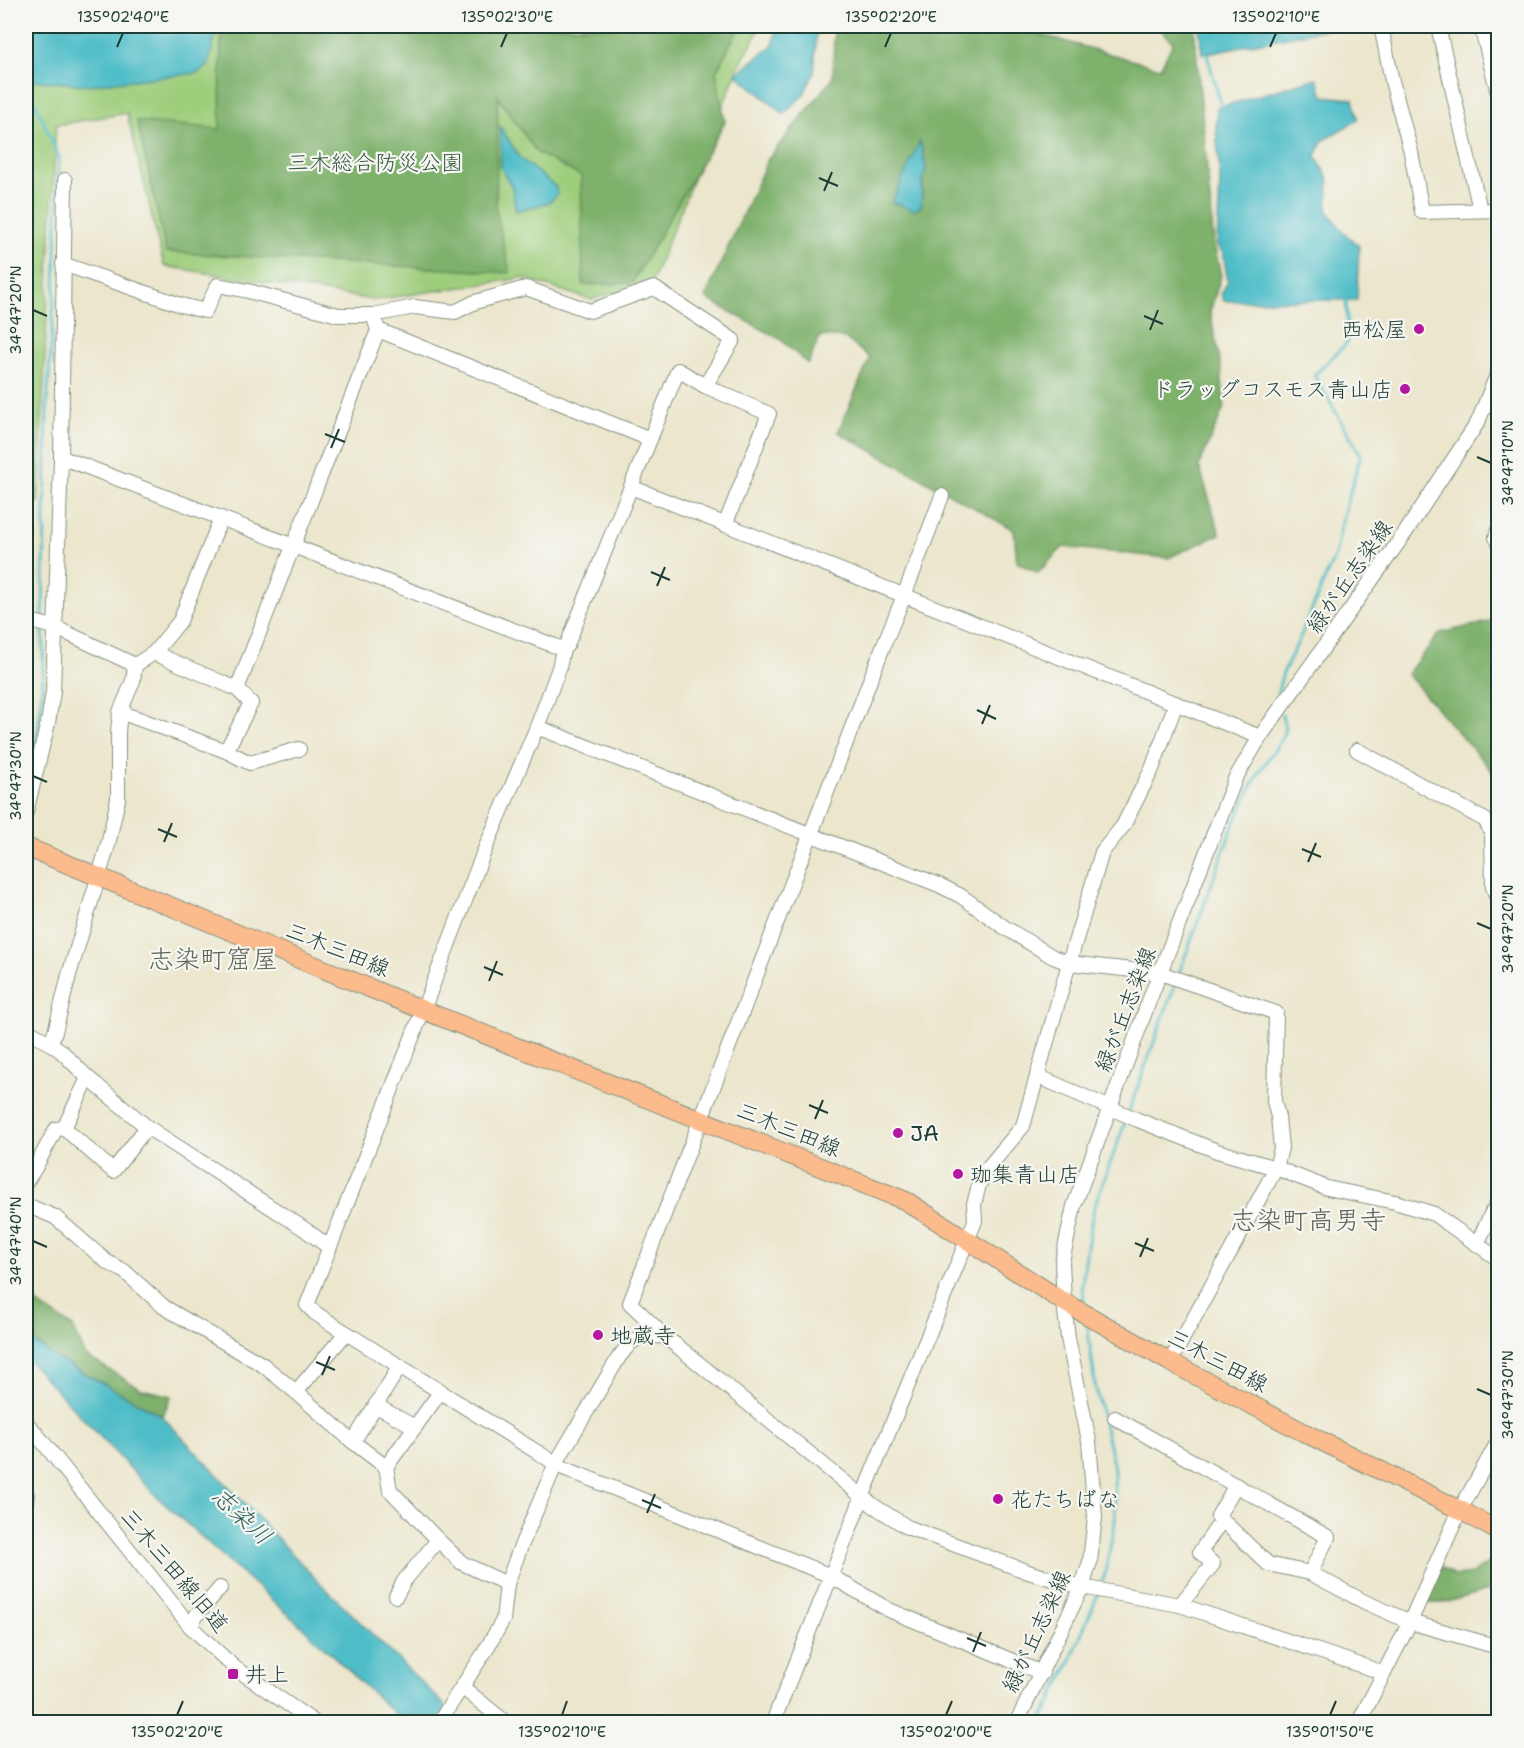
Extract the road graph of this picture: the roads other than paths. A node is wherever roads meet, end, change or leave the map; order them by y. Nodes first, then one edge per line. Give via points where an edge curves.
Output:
1 (1381, 26) edge
2 (1438, 26) edge
3 (1481, 26) edge
4 (1498, 93) edge
5 (65, 180) dead end
6 (1480, 210) junction
7 (1498, 210) edge
8 (63, 264) junction
9 (373, 315) junction
10 (378, 330) junction
11 (1498, 372) edge
12 (705, 386) junction
13 (650, 439) junction
14 (60, 458) junction
15 (631, 487) junction
16 (942, 496) dead end
17 (221, 518) junction
18 (725, 525) junction
19 (1498, 530) edge
20 (1498, 541) edge
21 (294, 546) junction
22 (904, 596) junction
23 (26, 615) edge
24 (26, 622) edge
25 (54, 627) junction
26 (563, 649) junction
27 (154, 653) junction
28 (135, 665) junction
29 (237, 689) junction
30 (1176, 703) junction
31 (120, 712) junction
32 (537, 727) junction
33 (1260, 737) junction
34 (299, 749) dead end
35 (1357, 750) dead end
36 (226, 751) junction
37 (26, 812) edge
38 (810, 836) junction
39 (26, 847) edge
40 (99, 876) junction
41 (1498, 901) edge
42 (1069, 963) junction
43 (1160, 973) junction
44 (423, 1010) junction
45 (26, 1030) edge
46 (50, 1042) junction
47 (1037, 1076) junction
48 (88, 1078) junction
49 (1110, 1107) junction
50 (699, 1119) junction
51 (147, 1127) junction
52 (64, 1128) junction
53 (1276, 1168) junction
54 (26, 1182) edge
55 (1498, 1202) edge
56 (26, 1205) edge
57 (966, 1239) junction
58 (1477, 1244) junction
59 (329, 1247) junction
60 (1498, 1259) edge
61 (1064, 1302) junction
62 (346, 1333) junction
63 (660, 1336) junction
64 (1170, 1362) junction
65 (400, 1366) junction
66 (441, 1390) junction
67 (296, 1392) junction
68 (376, 1404) junction
69 (1114, 1418) dead end
70 (26, 1423) edge
71 (415, 1426) junction
72 (353, 1442) junction
73 (1498, 1442) edge
74 (556, 1462) junction
75 (386, 1467) junction
76 (1236, 1485) junction
77 (863, 1495) junction
78 (1460, 1510) junction
79 (1222, 1520) junction
80 (1498, 1531) edge
81 (438, 1540) junction
82 (1310, 1573) junction
83 (831, 1576) junction
84 (507, 1584) junction
85 (1082, 1587) junction
86 (220, 1588) dead end
87 (396, 1596) dead end
88 (1180, 1605) junction
89 (1410, 1622) junction
90 (191, 1627) junction
91 (1498, 1647) edge
92 (1042, 1673) junction
93 (1384, 1673) junction
94 (462, 1687) junction
95 (314, 1722) edge
96 (439, 1722) edge
97 (505, 1722) edge
98 (772, 1722) edge
99 (1017, 1722) edge
100 (1359, 1722) edge

1 - 6 street via 1422,213
2 - 6 street
3 - 4 street
5 - 8 street
6 - 7 street
8 - 9 street via 205,311 218,285 338,315
8 - 14 street
9 - 10 street
9 - 12 street via 415,307 455,312 475,302 526,288 590,311 654,288 733,340
10 - 13 street
10 - 21 street
11 - 33 street, 緑が丘志染線 via 1478,422 1405,533
12 - 13 street via 678,370
12 - 18 street via 768,414
13 - 15 street
14 - 17 street
14 - 25 street
15 - 18 street
15 - 26 street
16 - 22 street
17 - 21 street
17 - 27 street via 180,621
18 - 22 street
19 - 20 street
21 - 26 street
21 - 29 street
22 - 30 street
22 - 38 street
23 - 24 main road
24 - 25 street
25 - 28 street
25 - 37 street via 48,723
26 - 32 street
27 - 28 street
27 - 29 street
28 - 31 street
29 - 36 street via 251,703
30 - 33 street
30 - 42 street via 1152,769 1123,826 1102,852
31 - 36 street
31 - 40 street via 118,799
32 - 38 street
32 - 44 street
33 - 43 street, 緑が丘志染線 via 1235,778
34 - 36 street via 250,763
35 - 41 street via 1485,820 1491,833 1493,887
38 - 42 street via 939,885 1053,957
38 - 50 street
39 - 40 main road, 三木三田線
40 - 44 main road, 三木三田線
40 - 46 street
42 - 43 street
42 - 47 street
43 - 49 street, 緑が丘志染線
43 - 53 street via 1276,1013 1274,1101 1281,1149
44 - 50 main road, 三木三田線
44 - 59 street
45 - 46 street
46 - 48 street
47 - 49 street
47 - 57 street via 1023,1126 986,1170 979,1185 975,1221
48 - 51 street
48 - 52 street
49 - 53 street via 1217,1151
49 - 61 street, 緑が丘志染線 via 1074,1206 1062,1262
50 - 57 main road, 三木三田線 via 906,1201
50 - 63 street via 630,1303
51 - 52 street via 113,1171
51 - 59 street
52 - 54 street via 56,1129
53 - 58 street via 1327,1188 1434,1214
53 - 64 street
55 - 58 street
56 - 67 street via 56,1218 164,1307 263,1365
57 - 61 main road, 三木三田線
57 - 77 street
58 - 60 street
59 - 62 street via 307,1305
61 - 64 main road, 三木三田線
61 - 85 street, 緑が丘志染線 via 1089,1441 1095,1517 1090,1562
62 - 65 street
62 - 67 street
63 - 74 street via 630,1342
63 - 77 street
64 - 78 main road, 三木三田線
65 - 66 street
65 - 68 street
66 - 71 street
66 - 74 street
67 - 72 street
68 - 71 street
68 - 72 street
69 - 76 street
70 - 90 street, 三木三田線旧道
71 - 75 street
72 - 75 street
73 - 78 street
74 - 83 street
74 - 84 street
75 - 81 street via 390,1490
76 - 79 street via 1218,1516
76 - 82 street via 1328,1537
77 - 83 street
77 - 85 street via 907,1527 1031,1573
78 - 80 main road, 三木三田線
78 - 89 street
79 - 82 street via 1268,1564
79 - 88 street via 1200,1552 1213,1564
81 - 84 street via 462,1563
81 - 87 street
82 - 89 street
83 - 92 street via 889,1610
83 - 98 street
84 - 94 street via 503,1620
85 - 88 street
85 - 92 street, 緑が丘志染線
86 - 90 street
88 - 93 street
89 - 91 street
89 - 93 street
90 - 95 street, 三木三田線旧道 via 235,1668
92 - 99 street, 緑が丘志染線
93 - 100 street
94 - 96 street
94 - 97 street

